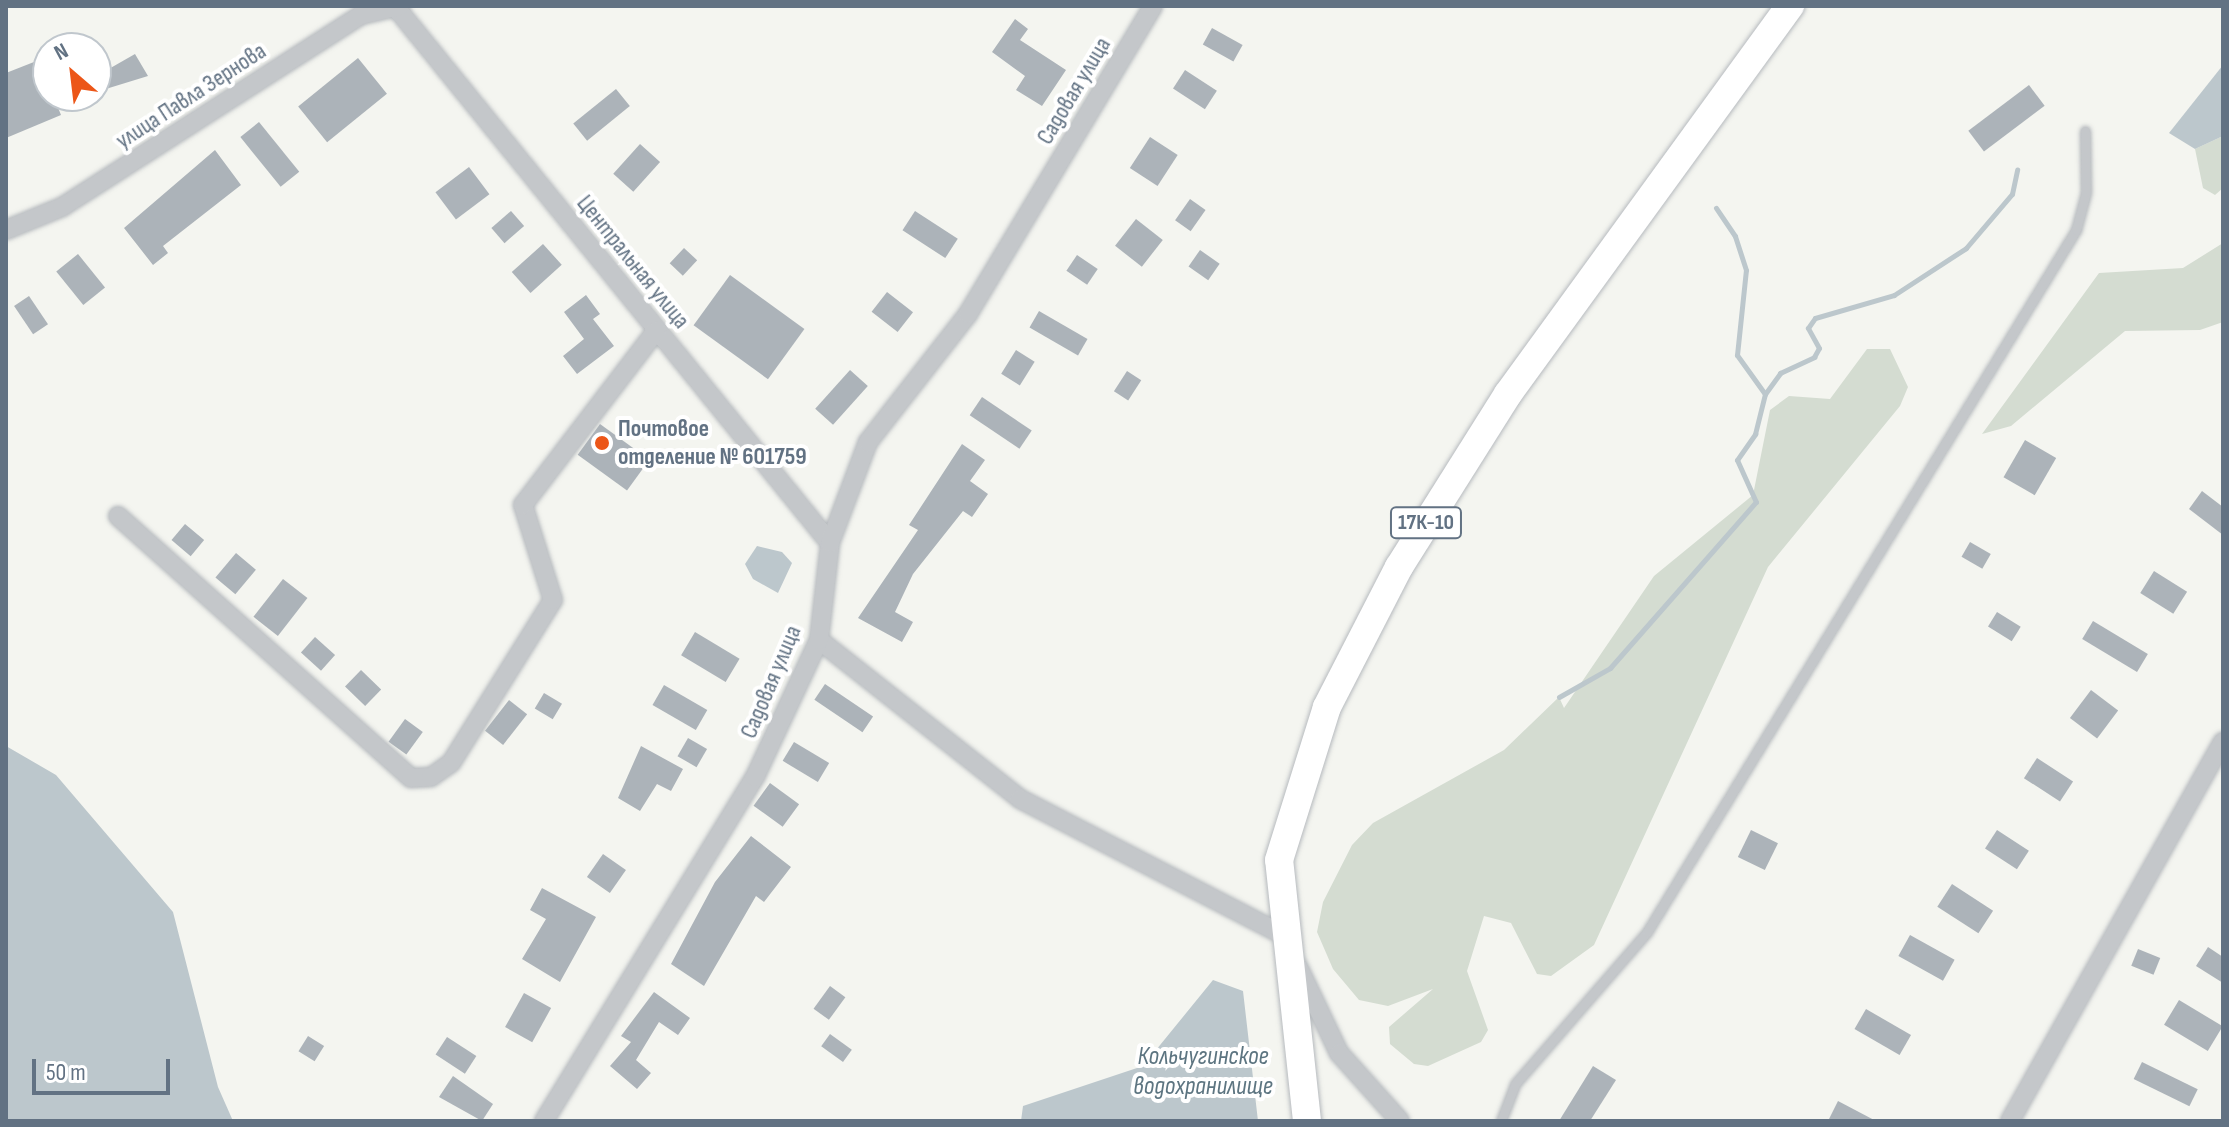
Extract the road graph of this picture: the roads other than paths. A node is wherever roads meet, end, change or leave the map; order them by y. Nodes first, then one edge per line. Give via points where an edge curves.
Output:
1 (1153, 6) edge
2 (1790, 6) edge
3 (399, 8) edge
4 (356, 10) edge
5 (2085, 131) dead end
6 (6, 230) edge
7 (657, 330) junction
8 (118, 516) dead end
9 (830, 543) junction
10 (819, 640) junction
11 (2223, 742) edge
12 (1283, 935) junction
13 (544, 1121) edge
14 (1307, 1121) edge
15 (1400, 1121) edge
16 (1501, 1121) edge
17 (2010, 1121) edge

1 - 9 street, Садовая улица via 968,314 868,442
2 - 12 main road, 17К-10 via 1508,394 1399,567 1327,707 1292,802 1279,860
3 - 4 street, улица Павла Зернова
3 - 7 street, Центральная улица
4 - 6 street, улица Павла Зернова via 62,207
5 - 16 lane via 2086,192 2076,230 1647,932 1515,1084
7 - 8 street via 523,505 553,600 451,763 431,777 411,778
7 - 9 street, Центральная улица
9 - 10 street, Садовая улица
10 - 12 street via 1020,799
10 - 13 street, Садовая улица via 755,777
11 - 17 street
12 - 14 main road, 17К-10
12 - 15 street via 1339,1053

